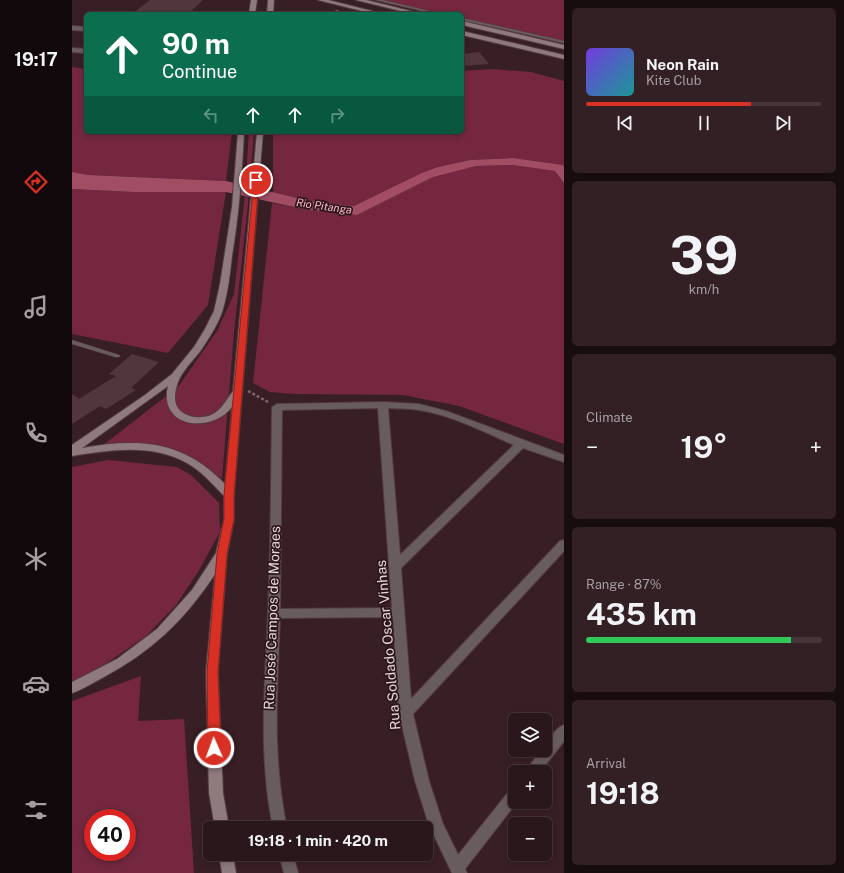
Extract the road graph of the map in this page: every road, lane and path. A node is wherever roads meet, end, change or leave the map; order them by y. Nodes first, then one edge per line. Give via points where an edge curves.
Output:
1 (254, 0) edge
2 (271, 0) edge
3 (321, 0) edge
4 (359, 0) edge
5 (378, 0) edge
6 (252, 12) edge
7 (270, 12) edge
8 (372, 12) edge
9 (411, 12) edge
10 (431, 12) edge
11 (464, 19) edge
12 (464, 24) edge
13 (72, 28) edge
14 (84, 29) edge
15 (464, 33) edge
16 (564, 42) edge
17 (564, 47) edge
18 (72, 50) edge
19 (84, 51) edge
20 (564, 57) edge
21 (241, 134) edge
22 (260, 134) edge
23 (72, 342) edge
24 (117, 356) dead end
25 (175, 376) junction
26 (239, 388) junction
27 (382, 405) junction
28 (277, 407) junction
29 (521, 444) junction
30 (72, 450) edge
31 (72, 453) edge
32 (564, 459) edge
33 (229, 495) junction
34 (564, 544) edge
35 (222, 554) junction
36 (396, 566) junction
37 (399, 612) junction
38 (274, 614) junction
39 (72, 688) edge
40 (406, 713) junction
41 (564, 732) edge
42 (538, 765) edge
43 (508, 804) edge
44 (221, 821) edge
45 (278, 821) edge
46 (227, 861) edge
47 (288, 861) edge
48 (459, 871) edge
49 (229, 873) edge
50 (291, 873) edge

1 - 6 main road
2 - 7 main road
3 - 8 main road
4 - 9 main road
5 - 10 lane
11 - 16 lane
12 - 17 main road
13 - 14 street
15 - 20 main road
18 - 19 street
21 - 25 main road via 236,207 218,311 198,348
22 - 26 main road
23 - 24 lane
25 - 26 main road via 171,397 174,411 195,420 217,416 226,408
25 - 30 main road
26 - 28 path
26 - 33 main road
27 - 28 street
27 - 29 street via 419,407 443,413
27 - 36 street, Rua Soldado Oscar Vinhas
28 - 38 street, Rua José Campos de Moraes
29 - 32 street
29 - 36 street
31 - 33 main road via 131,446 173,454 201,468
33 - 35 main road via 229,519
34 - 40 street
35 - 39 main road via 196,593 161,632 121,662
35 - 44 main road via 212,672 216,793
36 - 37 street, Rua Soldado Oscar Vinhas
37 - 38 street
37 - 40 street, Rua Soldado Oscar Vinhas
38 - 45 street, Rua José Campos de Moraes via 269,728 274,806
40 - 48 street, Rua Soldado Oscar Vinhas via 420,774 436,825
41 - 42 street
43 - 48 street
46 - 49 main road
47 - 50 street

